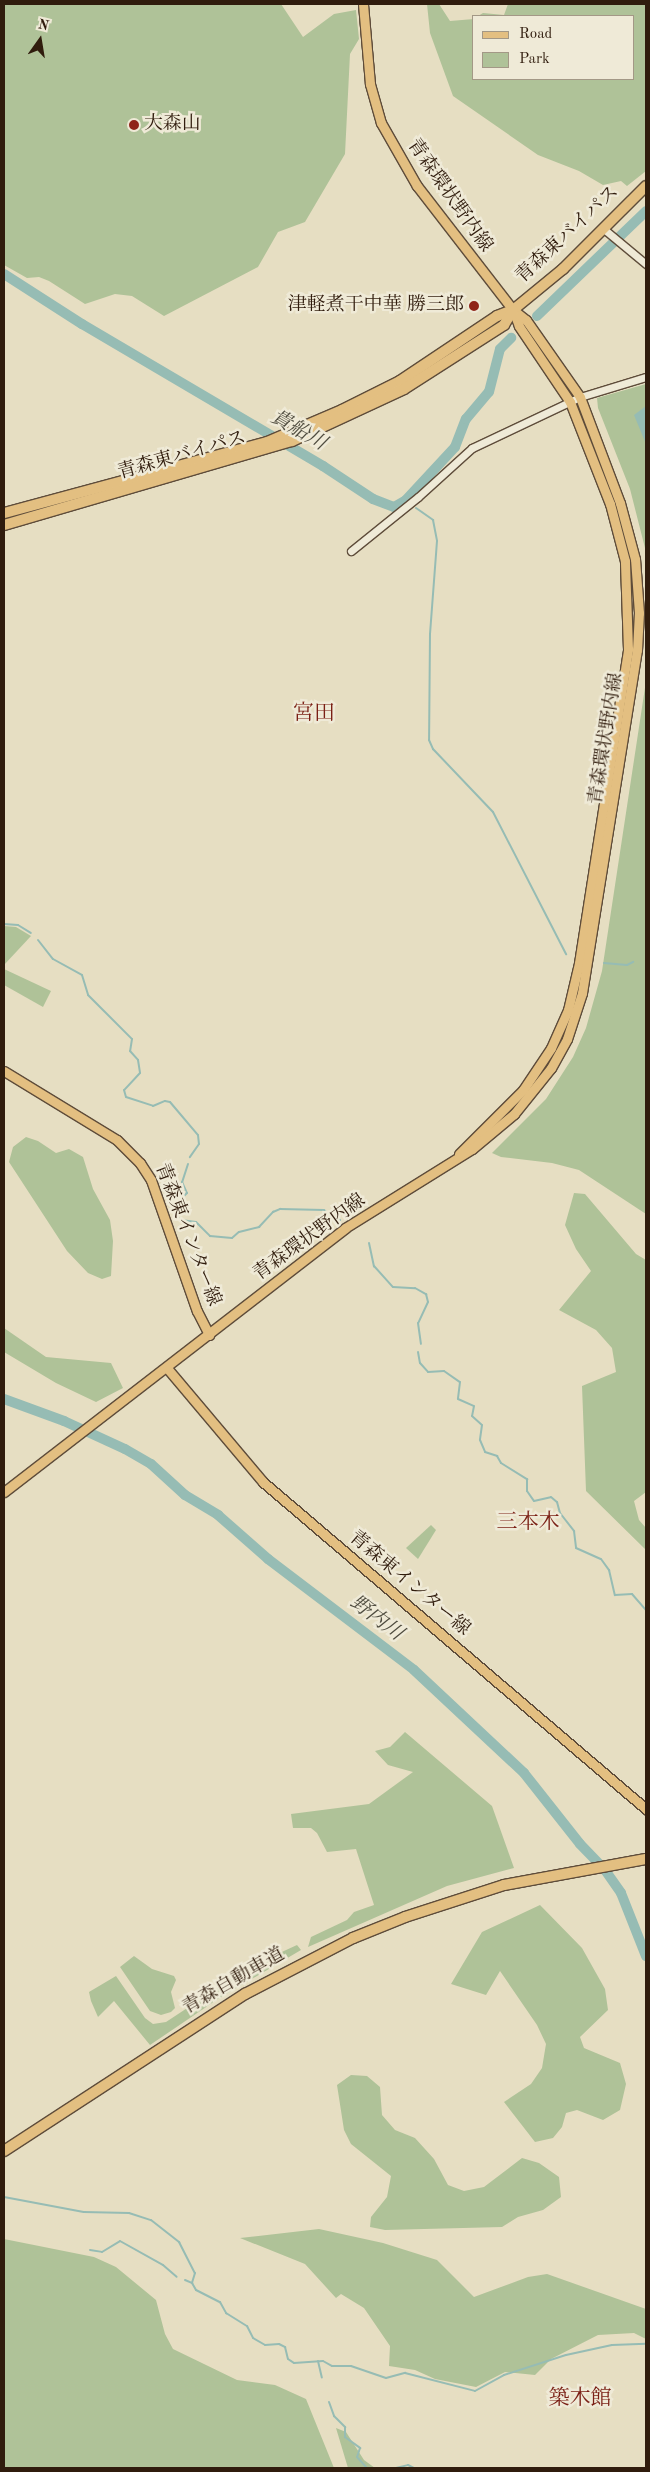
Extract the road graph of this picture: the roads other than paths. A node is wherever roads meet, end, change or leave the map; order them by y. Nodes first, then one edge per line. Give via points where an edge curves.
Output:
1 (363, 4) edge
2 (646, 186) edge
3 (609, 233) junction
4 (646, 264) edge
5 (513, 310) junction
6 (646, 377) edge
7 (580, 397) junction
8 (570, 402) junction
9 (271, 445) junction
10 (4, 513) edge
11 (4, 525) edge
12 (351, 551) dead end
13 (615, 766) junction
14 (4, 1071) edge
15 (209, 1334) junction
16 (167, 1368) junction
17 (4, 1492) edge
18 (646, 1809) edge
19 (646, 1859) edge
20 (4, 2151) edge

1 - 5 main road, 青森環状野内線 via 370,84 381,123 417,186
2 - 3 highway, 青森東バイパス
3 - 4 street
3 - 5 highway, 青森東バイパス
5 - 7 main road, 青森環状野内線 via 526,320
5 - 8 main road, 青森環状野内線 via 519,326
5 - 9 highway, 青森東バイパス via 504,325 404,389
6 - 7 street
7 - 8 street
7 - 13 main road, 青森環状野内線 via 620,503 635,560 639,613 637,650
8 - 12 street via 472,448
8 - 13 main road, 青森環状野内線 via 610,504 628,585 628,649
9 - 10 highway, 青森東バイパス
9 - 11 highway, 青森東バイパス
13 - 15 main road, 青森環状野内線 via 588,964 569,1032 551,1068 514,1114 472,1149 345,1228
14 - 15 main road, 青森東インター線 via 117,1140 140,1162 151,1180 197,1311
15 - 16 main road, 青森環状野内線
16 - 17 main road
16 - 18 main road, 青森東インター線 via 263,1482
19 - 20 highway, 青森自動車道 via 504,1885 405,1917 297,1965 184,2031

